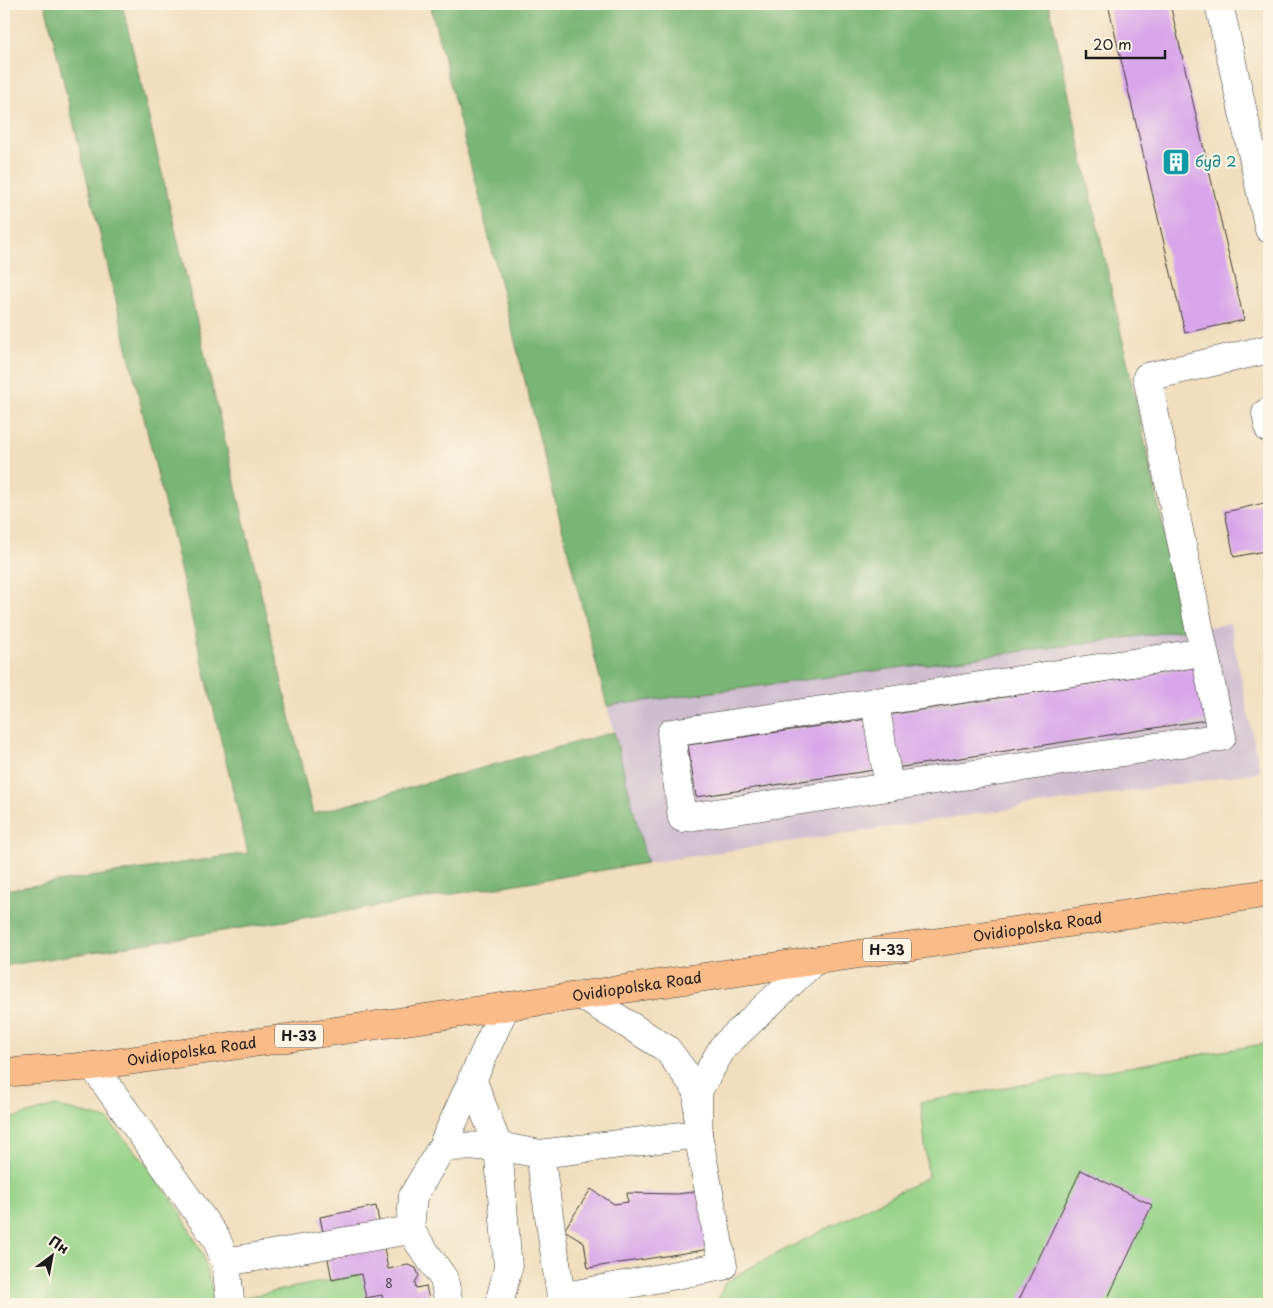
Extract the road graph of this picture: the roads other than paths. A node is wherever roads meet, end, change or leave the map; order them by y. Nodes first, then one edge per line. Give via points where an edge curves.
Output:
1 (1220, 4) edge
2 (1268, 218) edge
3 (1269, 349) edge
4 (1269, 412) edge
5 (1269, 429) edge
6 (1204, 652) junction
7 (875, 702) junction
8 (889, 787) junction
9 (1269, 893) edge
10 (814, 961) junction
11 (581, 995) junction
12 (505, 1006) junction
13 (93, 1066) junction
14 (4, 1071) edge
15 (472, 1079) junction
16 (698, 1092) junction
17 (698, 1134) junction
18 (498, 1146) junction
19 (442, 1148) junction
20 (540, 1154) junction
21 (410, 1230) junction
22 (226, 1262) junction
23 (232, 1304) edge
24 (449, 1304) edge
25 (499, 1304) edge

1 - 2 lane
3 - 6 lane via 1147,377
4 - 5 lane via 1266,413
6 - 7 lane
6 - 8 lane via 1222,737
7 - 8 lane
7 - 8 lane via 671,733 682,818
9 - 10 main road, Ovidiopolska Road / Н-33
10 - 11 main road, Ovidiopolska Road / Н-33
10 - 16 lane via 723,1047
11 - 12 main road, Ovidiopolska Road / Н-33
11 - 16 lane via 666,1049
12 - 13 main road, Ovidiopolska Road / Н-33
12 - 15 lane
13 - 14 main road, Ovidiopolska Road
13 - 22 lane via 216,1238
15 - 18 lane
15 - 19 lane
16 - 17 lane
17 - 20 lane
17 - 20 lane via 722,1266 561,1297
18 - 19 lane
18 - 20 lane
18 - 25 lane via 508,1268
19 - 21 lane via 413,1196
21 - 22 lane
21 - 24 lane via 444,1279
22 - 23 lane

